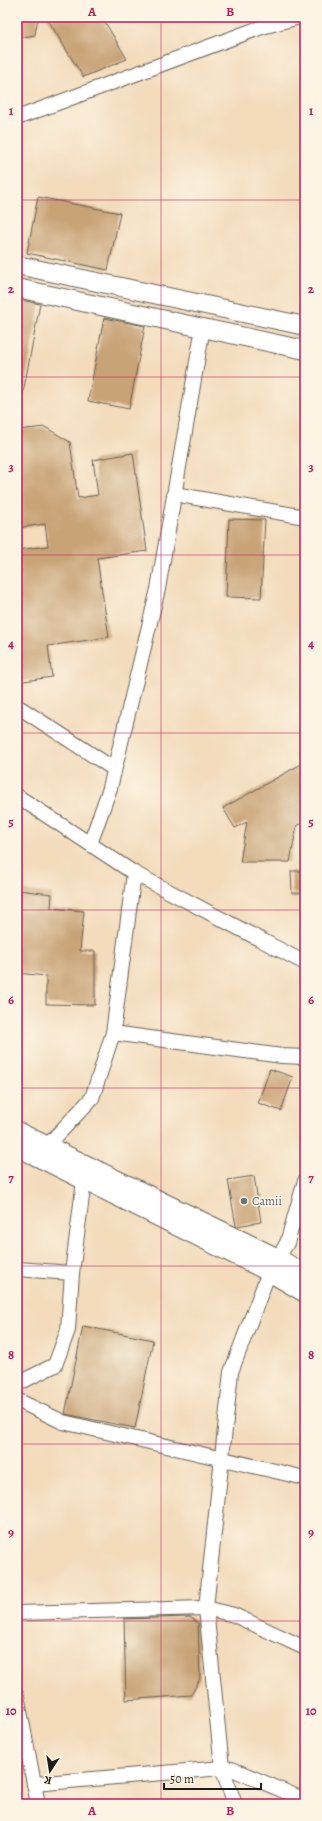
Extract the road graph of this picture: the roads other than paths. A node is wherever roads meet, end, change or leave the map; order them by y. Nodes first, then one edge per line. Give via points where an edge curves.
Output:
1 (299, 17) edge
2 (262, 22) edge
3 (17, 118) edge
4 (17, 265) edge
5 (17, 288) edge
6 (305, 326) edge
7 (203, 327) junction
8 (305, 350) edge
9 (174, 494) junction
10 (305, 517) edge
11 (17, 706) edge
12 (114, 769) junction
13 (17, 796) edge
14 (90, 844) junction
15 (134, 873) junction
16 (305, 963) edge
17 (113, 1033) junction
18 (305, 1057) edge
19 (17, 1131) edge
20 (47, 1146) junction
21 (17, 1147) edge
22 (84, 1181) junction
23 (305, 1181) edge
24 (274, 1265) junction
25 (17, 1269) edge
26 (72, 1273) junction
27 (305, 1274) edge
28 (305, 1293) edge
29 (17, 1384) edge
30 (17, 1400) edge
31 (221, 1457) junction
32 (305, 1478) edge
33 (206, 1608) junction
34 (17, 1613) edge
35 (305, 1648) edge
36 (17, 1696) edge
37 (222, 1768) junction
38 (34, 1784) junction
39 (305, 1800) edge
40 (38, 1804) edge
41 (235, 1804) edge

1 - 2 street
2 - 3 street
4 - 6 street
5 - 7 street
7 - 8 street
7 - 9 street
9 - 10 street
9 - 12 street via 158,589
11 - 12 street
12 - 14 street
13 - 14 street
14 - 15 street
15 - 16 street
15 - 17 street
17 - 18 street
17 - 20 street via 92,1098
19 - 20 street
20 - 24 street
21 - 22 street
22 - 24 street
22 - 26 street
23 - 24 street via 287,1243
24 - 27 street
24 - 28 street
24 - 31 street via 231,1372
25 - 26 street
26 - 29 street via 68,1330 55,1365
30 - 31 street via 63,1422
31 - 32 street
31 - 33 street
33 - 34 street
33 - 35 street via 234,1615
33 - 37 street
36 - 38 street
37 - 38 street
37 - 39 street via 232,1769
37 - 41 street
38 - 40 street

